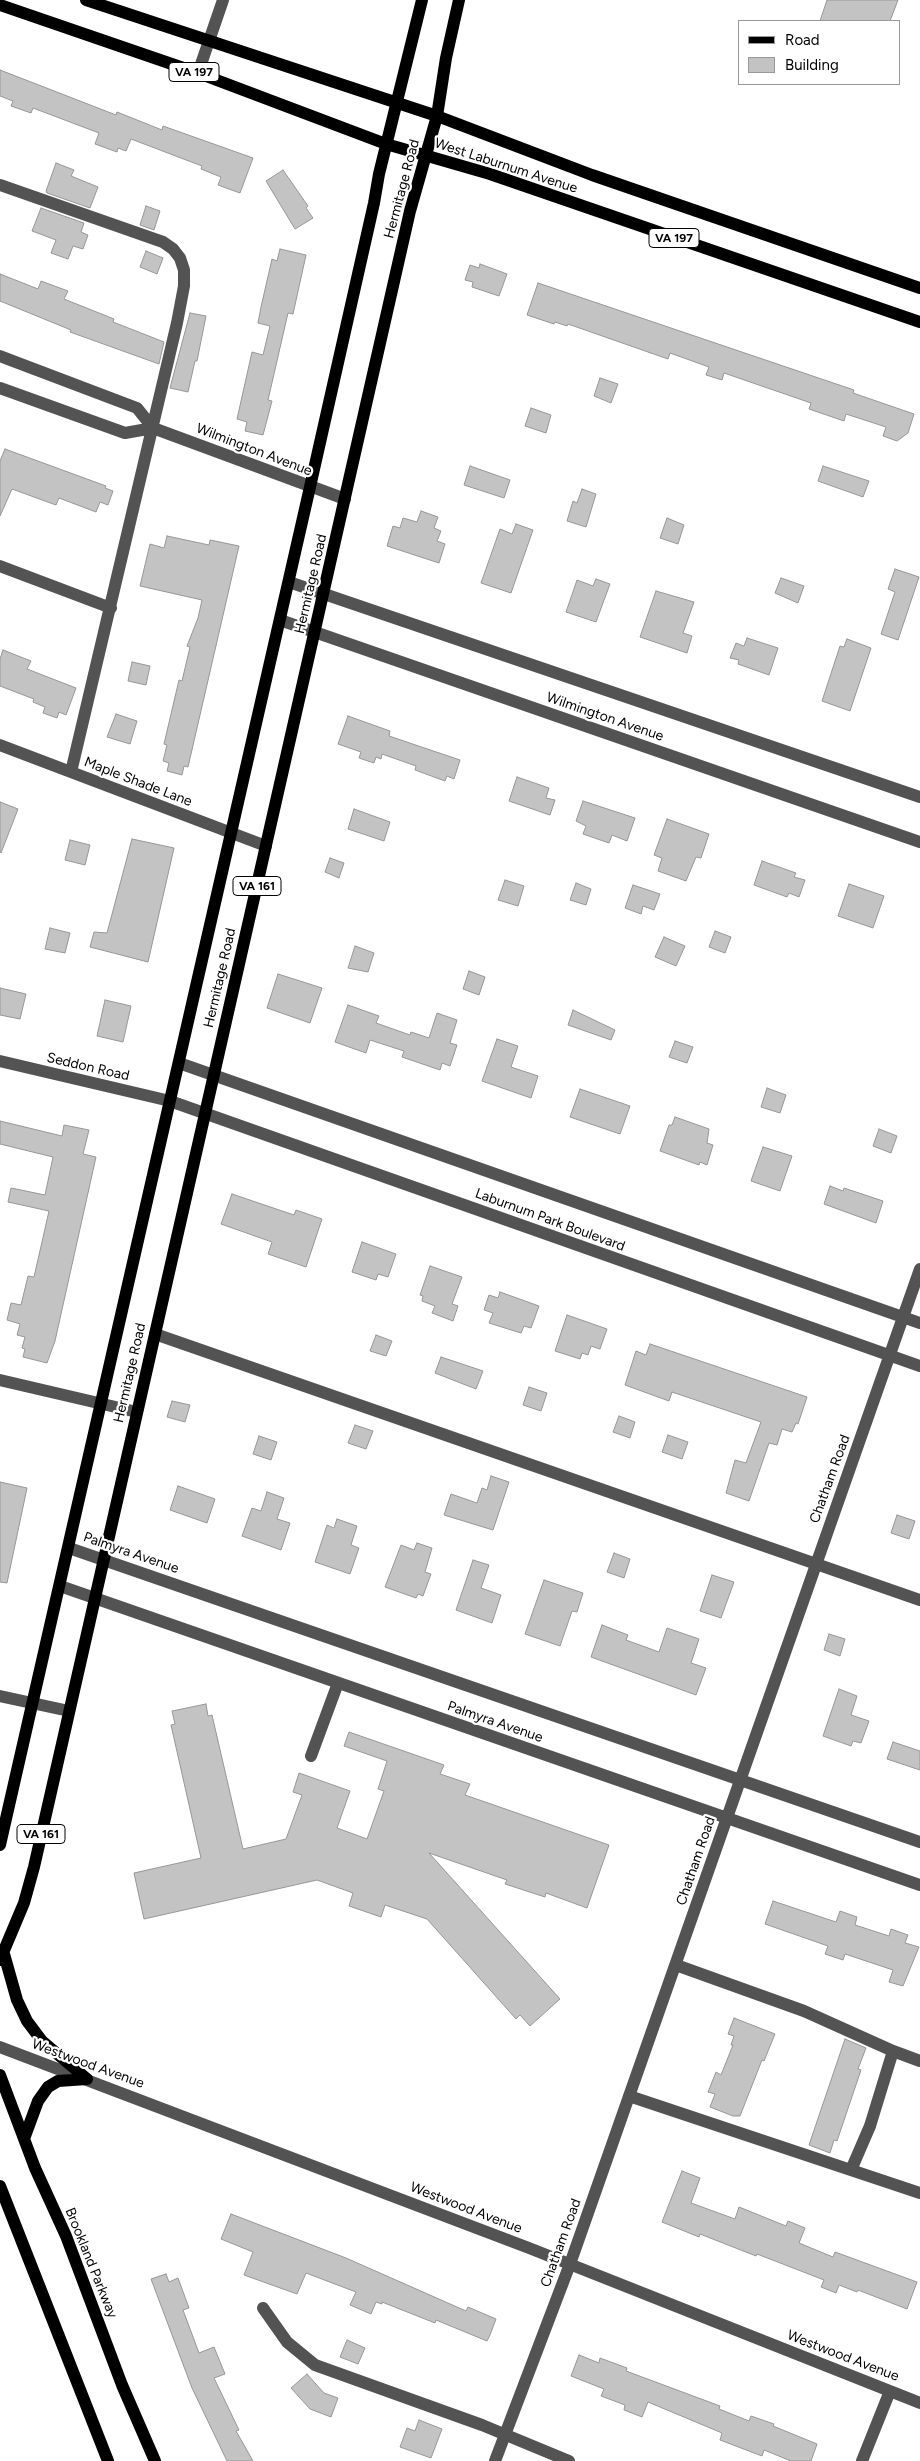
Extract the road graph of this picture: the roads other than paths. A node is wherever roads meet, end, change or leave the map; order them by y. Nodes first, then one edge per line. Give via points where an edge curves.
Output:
1 (86, 0) edge
2 (223, 0) edge
3 (422, 0) edge
4 (459, 0) edge
5 (0, 5) edge
6 (208, 42) junction
7 (198, 73) junction
8 (397, 102) junction
9 (437, 116) junction
10 (386, 144) junction
11 (427, 156) junction
12 (0, 185) edge
13 (920, 288) edge
14 (920, 322) edge
15 (0, 356) edge
16 (0, 388) edge
17 (153, 428) junction
18 (310, 487) junction
19 (345, 499) junction
20 (0, 566) edge
21 (289, 582) junction
22 (324, 592) junction
23 (110, 608) junction
24 (280, 620) junction
25 (315, 632) junction
26 (0, 745) edge
27 (72, 772) junction
28 (920, 797) edge
29 (232, 833) junction
30 (920, 842) edge
31 (266, 846) junction
32 (0, 1061) edge
33 (179, 1063) junction
34 (214, 1076) junction
35 (170, 1101) junction
36 (205, 1113) junction
37 (920, 1269) edge
38 (904, 1317) junction
39 (920, 1323) edge
40 (155, 1334) junction
41 (890, 1356) junction
42 (920, 1366) edge
43 (0, 1380) edge
44 (102, 1404) junction
45 (137, 1412) junction
46 (69, 1548) junction
47 (103, 1560) junction
48 (816, 1564) junction
49 (60, 1586) junction
50 (95, 1598) junction
51 (920, 1600) edge
52 (338, 1683) junction
53 (0, 1696) edge
54 (33, 1703) junction
55 (69, 1711) junction
56 (311, 1756) dead end
57 (741, 1781) junction
58 (727, 1819) junction
59 (920, 1842) edge
60 (0, 1845) edge
61 (920, 1885) edge
62 (2, 1957) edge
63 (676, 1964) junction
64 (0, 2047) edge
65 (893, 2051) junction
66 (920, 2061) edge
67 (0, 2075) edge
68 (87, 2079) junction
69 (629, 2096) junction
70 (24, 2139) junction
71 (851, 2170) junction
72 (0, 2186) edge
73 (920, 2193) edge
74 (570, 2264) junction
75 (263, 2308) dead end
76 (890, 2391) junction
77 (920, 2403) edge
78 (506, 2435) junction
79 (108, 2461) edge
80 (155, 2461) edge
81 (495, 2461) edge
82 (569, 2461) edge
83 (862, 2461) edge

1 - 6 main road, West Laburnum Avenue / VA 197
2 - 6 street
3 - 8 main road, Hermitage Road / VA 161
4 - 9 main road, Hermitage Road / VA 161
5 - 7 main road, West Laburnum Avenue / VA 197
6 - 7 street
6 - 8 main road, West Laburnum Avenue / VA 197
7 - 10 main road, West Laburnum Avenue / VA 197
8 - 9 main road, West Laburnum Avenue / VA 197
8 - 10 main road, Hermitage Road / VA 161
9 - 11 main road, Hermitage Road / VA 161
9 - 13 main road, West Laburnum Avenue / VA 197 via 592,175
10 - 11 main road, West Laburnum Avenue / VA 197
10 - 18 main road, Hermitage Road / VA 161
11 - 14 main road, West Laburnum Avenue / VA 197 via 490,174
11 - 19 main road, Hermitage Road / VA 161 via 410,212
12 - 17 street via 153,237 173,248 180,258 184,286
15 - 17 street via 137,408
16 - 17 street via 125,433
17 - 18 street, Wilmington Avenue
17 - 23 street
18 - 19 street, Wilmington Avenue
18 - 21 main road, Hermitage Road / VA 161
19 - 22 main road, Hermitage Road / VA 161
20 - 23 street
21 - 22 street, Wilmington Avenue
21 - 24 main road, Hermitage Road / VA 161
22 - 25 main road, Hermitage Road / VA 161
22 - 28 street, Wilmington Avenue
23 - 27 street
24 - 25 street, Wilmington Avenue
24 - 29 main road, Hermitage Road / VA 161
25 - 30 street, Wilmington Avenue
25 - 31 main road, Hermitage Road / VA 161
26 - 27 street, Maple Shade Lane
27 - 29 street, Maple Shade Lane
29 - 31 street, Maple Shade Lane
29 - 33 main road, Hermitage Road / VA 161
31 - 34 main road, Hermitage Road / VA 161
32 - 35 street, Seddon Road
33 - 34 street, Laburnum Park Boulevard
33 - 35 main road, Hermitage Road / VA 161
34 - 36 main road, Hermitage Road / VA 161
34 - 38 street, Laburnum Park Boulevard
35 - 36 street, Laburnum Park Boulevard
35 - 44 main road, Hermitage Road / VA 161
36 - 40 main road, Hermitage Road / VA 161
36 - 41 street, Laburnum Park Boulevard
37 - 38 street, Chatham Road
38 - 39 street, Laburnum Park Boulevard
38 - 41 street, Chatham Road
40 - 45 main road, Hermitage Road / VA 161
40 - 48 street
41 - 42 street, Laburnum Park Boulevard
41 - 48 street, Chatham Road
43 - 44 street
44 - 45 street
44 - 46 main road, Hermitage Road / VA 161
45 - 47 main road, Hermitage Road / VA 161
46 - 47 street, Palmyra Avenue
46 - 49 main road, Hermitage Road / VA 161
47 - 50 main road, Hermitage Road / VA 161
47 - 57 street, Palmyra Avenue
48 - 51 street
48 - 57 street, Chatham Road
49 - 50 street, Palmyra Avenue
49 - 54 main road, Hermitage Road / VA 161
50 - 52 street, Palmyra Avenue
50 - 55 main road, Hermitage Road / VA 161
52 - 56 street
52 - 58 street, Palmyra Avenue
53 - 54 street
54 - 55 street
54 - 60 main road, Hermitage Road / VA 161
55 - 62 main road, Hermitage Road / VA 161 via 34,1867 24,1903
57 - 58 street, Chatham Road
57 - 59 street, Palmyra Avenue
58 - 61 street, Palmyra Avenue
58 - 63 street, Chatham Road
62 - 68 main road via 27,2021 42,2041
63 - 65 street via 804,2011
63 - 69 street, Chatham Road
64 - 68 street, Westwood Avenue
65 - 66 street
65 - 71 street via 870,2126
67 - 70 main road, Brookland Parkway
68 - 70 main road via 58,2081 48,2087 34,2108
68 - 74 street, Westwood Avenue
69 - 71 street
69 - 74 street, Chatham Road
70 - 80 main road, Brookland Parkway
71 - 73 street
72 - 79 main road
74 - 76 street, Westwood Avenue
74 - 78 street, Chatham Road
75 - 78 street via 287,2342 315,2365
76 - 77 street, Westwood Avenue
76 - 83 street
78 - 81 street, Chatham Road
78 - 82 street

